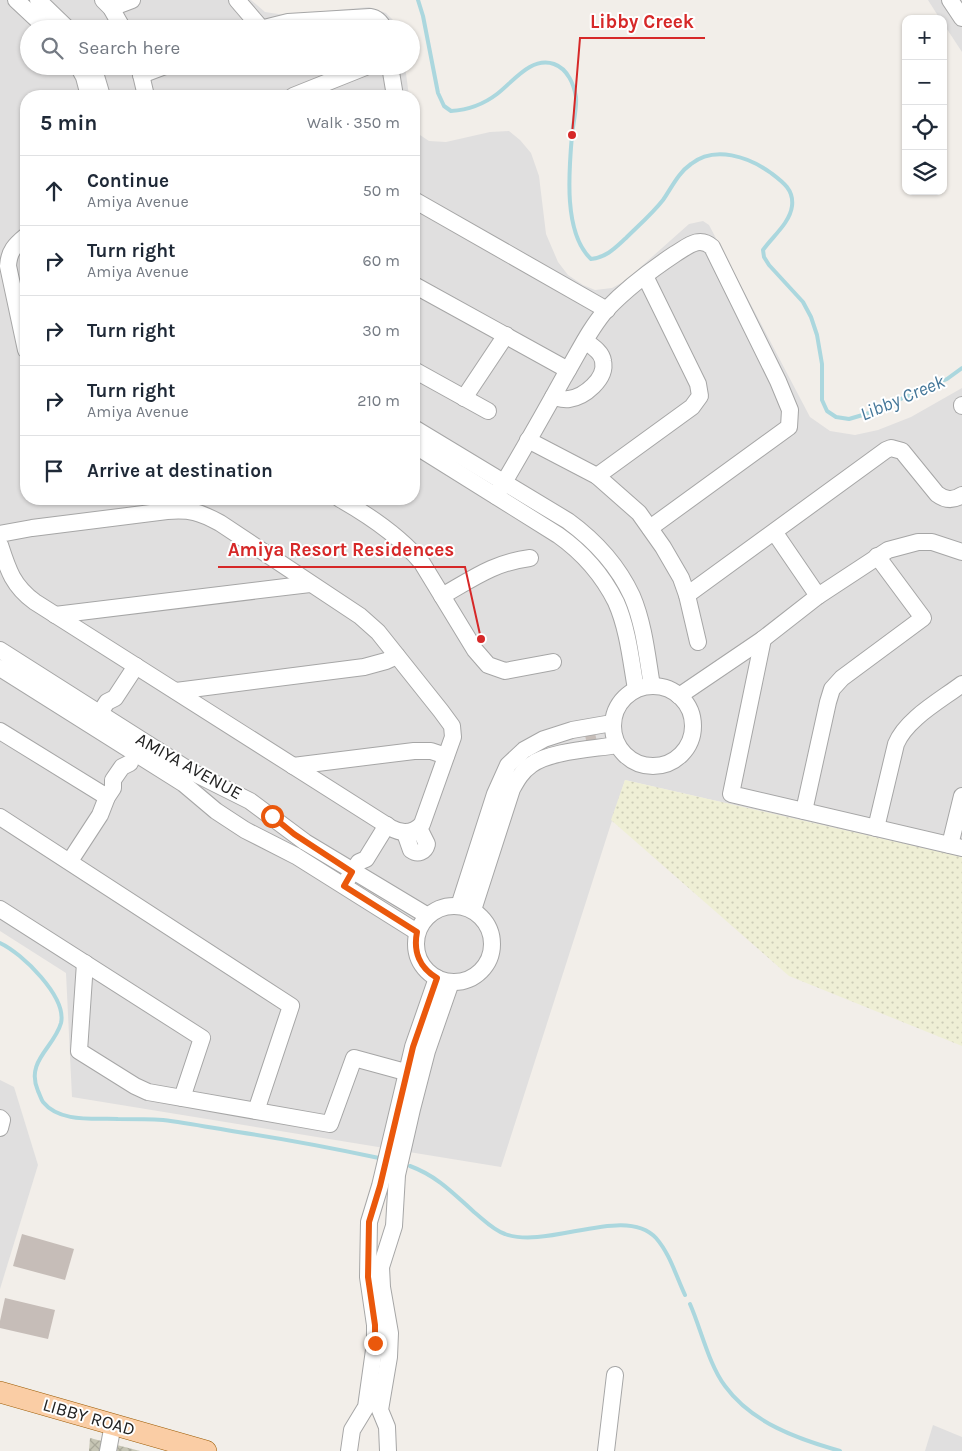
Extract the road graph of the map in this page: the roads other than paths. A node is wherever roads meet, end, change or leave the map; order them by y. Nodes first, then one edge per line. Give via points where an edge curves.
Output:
1 (16, 0) edge
2 (38, 0) edge
3 (132, 0) edge
4 (237, 0) edge
5 (950, 0) edge
6 (107, 4) edge
7 (962, 18) edge
8 (37, 20) edge
9 (59, 20) edge
10 (117, 20) edge
11 (254, 20) edge
12 (324, 20) edge
13 (378, 20) edge
14 (83, 75) edge
15 (96, 75) edge
16 (141, 75) edge
17 (346, 75) edge
18 (392, 75) edge
19 (87, 90) edge
20 (100, 90) edge
21 (145, 90) edge
22 (308, 90) edge
23 (394, 90) edge
24 (420, 203) edge
25 (20, 241) edge
26 (645, 276) junction
27 (420, 288) edge
28 (607, 310) junction
29 (20, 322) edge
30 (506, 335) junction
31 (585, 341) junction
32 (568, 370) junction
33 (420, 373) edge
34 (553, 397) junction
35 (464, 398) junction
36 (488, 411) dead end
37 (420, 432) edge
38 (528, 440) junction
39 (420, 449) edge
40 (598, 476) junction
41 (504, 482) junction
42 (962, 495) edge
43 (496, 496) junction
44 (361, 505) edge
45 (650, 528) junction
46 (775, 533) junction
47 (0, 534) edge
48 (0, 545) edge
49 (962, 552) edge
50 (877, 556) junction
51 (530, 558) dead end
52 (277, 562) junction
53 (310, 584) junction
54 (271, 589) junction
55 (687, 595) junction
56 (442, 596) junction
57 (818, 596) junction
58 (98, 610) junction
59 (55, 615) junction
60 (90, 637) junction
61 (763, 639) junction
62 (698, 642) dead end
63 (0, 650) edge
64 (397, 656) junction
65 (553, 662) dead end
66 (131, 663) junction
67 (0, 668) edge
68 (962, 684) edge
69 (218, 686) junction
70 (644, 688) junction
71 (176, 692) junction
72 (679, 696) junction
73 (210, 713) junction
74 (99, 714) junction
75 (612, 723) junction
76 (572, 730) junction
77 (0, 731) edge
78 (556, 734) junction
79 (617, 745) junction
80 (137, 753) junction
81 (569, 753) junction
82 (446, 756) junction
83 (333, 761) junction
84 (293, 766) junction
85 (329, 788) junction
86 (110, 793) junction
87 (962, 796) edge
88 (804, 811) junction
89 (0, 817) edge
90 (383, 823) junction
91 (876, 828) junction
92 (956, 846) edge
93 (70, 861) junction
94 (351, 873) junction
95 (378, 886) junction
96 (404, 901) junction
97 (368, 902) junction
98 (466, 908) junction
99 (0, 909) edge
100 (428, 916) junction
101 (393, 917) junction
102 (417, 932) junction
103 (85, 964) junction
104 (444, 980) junction
105 (413, 1074) junction
106 (182, 1098) junction
107 (256, 1111) junction
108 (0, 1118) edge
109 (0, 1128) edge
110 (615, 1375) dead end
111 (0, 1392) edge
112 (373, 1408) junction
113 (113, 1424) junction
114 (108, 1451) edge
115 (206, 1451) edge
116 (348, 1451) edge
117 (388, 1451) edge
118 (606, 1451) edge

1 - 8 street
2 - 9 street
3 - 6 street
4 - 11 street
5 - 7 street
6 - 10 street
12 - 13 street via 370,17
14 - 19 street
15 - 20 street
16 - 21 street
17 - 22 street
18 - 23 street
24 - 28 street
25 - 29 street via 8,255
26 - 28 street
26 - 40 street via 698,384 700,396 692,408
26 - 45 street via 697,242 706,242 712,247 778,381 791,418 789,427
27 - 30 street
28 - 31 street
30 - 32 street
30 - 35 street
31 - 32 street
31 - 34 street via 601,354 604,369 601,376 576,397 562,400
32 - 34 street
33 - 35 street
34 - 38 street
35 - 36 street
37 - 41 street
38 - 40 street
38 - 41 street
39 - 43 street
40 - 45 street
41 - 43 street
41 - 70 street via 585,534 632,596 643,636
42 - 46 street via 950,500 942,498 902,451 892,448 880,453
43 - 70 street via 574,546 598,576 616,604
44 - 56 street via 413,552
45 - 55 street via 673,564
46 - 55 street
46 - 57 street
47 - 52 street via 188,510 220,523
48 - 59 street via 17,586
49 - 50 street via 925,542 900,546
50 - 57 street
50 - 88 street via 923,618 842,678 832,689
51 - 56 street via 501,564
52 - 53 street
52 - 54 street
53 - 54 street
53 - 64 street via 369,624
54 - 58 street
55 - 62 street
56 - 65 street via 488,665 505,670
57 - 61 street
58 - 59 street
58 - 60 street
59 - 60 street
60 - 66 street
61 - 72 street
61 - 88 street via 731,794
63 - 74 street, AMIYA AVENUE
64 - 69 street via 364,667
64 - 82 street via 452,726 454,733
66 - 71 street
66 - 74 street via 106,692
67 - 74 street, AMIYA AVENUE
68 - 91 street via 899,735
69 - 71 street
69 - 73 street
70 - 72 street via 662,687
70 - 75 street via 627,695 615,712
71 - 73 street
72 - 79 street via 691,713 693,735 686,750 674,761 664,765 642,765 632,761
73 - 84 street
74 - 80 street, AMIYA AVENUE
75 - 76 street
75 - 79 street
76 - 78 street
76 - 81 street
77 - 86 street
78 - 81 street
78 - 98 street via 524,750 503,773
79 - 81 street
80 - 86 street via 130,772
80 - 94 street, AMIYA AVENUE via 201,777 250,801
80 - 94 street, AMIYA AVENUE via 245,830 287,850
81 - 98 street via 539,760 516,780
82 - 83 street via 424,750
82 - 90 street via 425,820 412,830 396,830
83 - 84 street
83 - 85 street
84 - 85 street
85 - 90 street
86 - 93 street via 100,815
87 - 92 street
88 - 91 street
89 - 93 street
90 - 94 street via 358,854
91 - 92 street
93 - 107 street via 291,1006
94 - 95 street, AMIYA AVENUE
94 - 97 street, AMIYA AVENUE
95 - 96 street, AMIYA AVENUE
95 - 97 street
96 - 100 street, AMIYA AVENUE
96 - 101 street
97 - 101 street, AMIYA AVENUE
98 - 100 street via 442,907
98 - 104 street via 486,923 492,950 477,974 460,982
99 - 103 street
100 - 102 street
101 - 102 street, AMIYA AVENUE
102 - 104 street via 418,959 429,974
103 - 106 street via 202,1038
103 - 106 street via 79,1051 141,1089
104 - 105 street
105 - 107 street via 354,1058 330,1124
105 - 112 street via 397,1175 394,1226 381,1267 390,1333 388,1357
105 - 112 street via 369,1222 368,1277 375,1325
106 - 107 street
108 - 109 street
110 - 118 street
111 - 113 main road, LIBBY ROAD
112 - 116 street via 352,1430
112 - 117 street via 387,1427
113 - 114 street
113 - 115 main road, LIBBY ROAD

